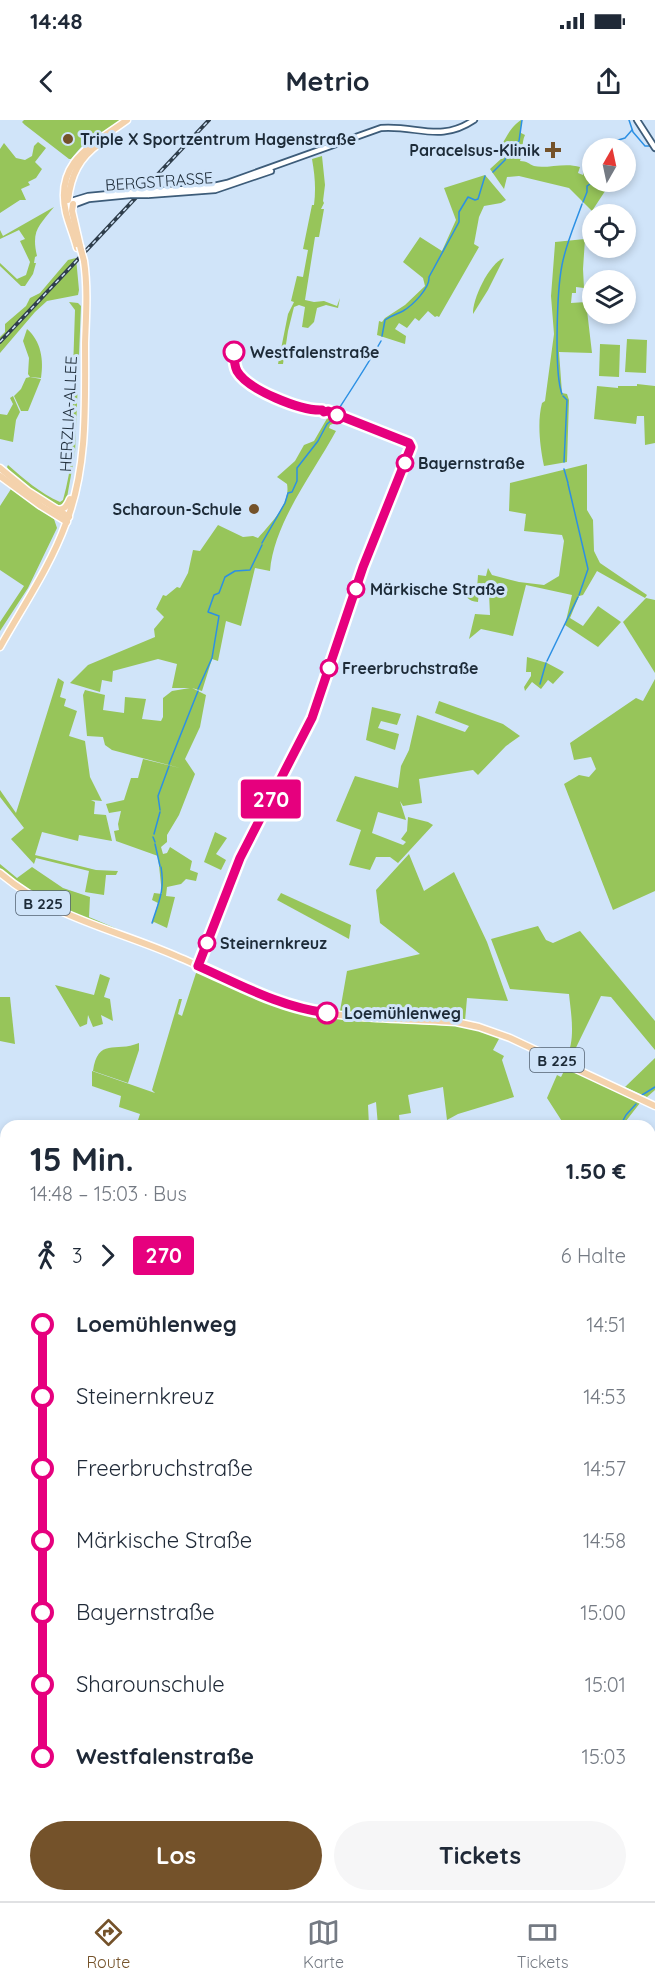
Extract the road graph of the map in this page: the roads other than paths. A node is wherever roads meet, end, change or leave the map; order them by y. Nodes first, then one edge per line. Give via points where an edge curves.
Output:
1 (127, 120) edge
2 (133, 120) edge
3 (474, 120) edge
4 (637, 120) edge
5 (654, 146) edge
6 (68, 205) junction
7 (82, 262) junction
8 (0, 468) edge
9 (0, 476) edge
10 (70, 499) junction
11 (43, 508) junction
12 (52, 508) junction
13 (66, 519) junction
14 (60, 530) junction
15 (0, 639) edge
16 (0, 647) edge
17 (0, 873) edge
18 (655, 1106) edge

1 - 6 main road via 78,156 67,178
2 - 6 main road via 84,156 72,177
3 - 6 main road, BERGSTRASSE, bridge via 442,133 381,128 214,186 103,193
4 - 5 main road
6 - 7 main road, HERZLIA-ALLEE, bridge
7 - 10 main road, HERZLIA-ALLEE via 78,461
7 - 13 main road, HERZLIA-ALLEE via 86,292 81,461
8 - 12 main road
9 - 11 main road
10 - 12 main road via 63,509
10 - 13 main road, HERZLIA-ALLEE
11 - 13 main road
11 - 14 main road via 57,519
12 - 13 main road
13 - 14 main road, HERZLIA-ALLEE
13 - 16 main road, HERZLIA-ALLEE via 46,568
14 - 15 main road, HERZLIA-ALLEE
17 - 18 main road, B 225 via 54,909 177,956 274,1001 317,1011 479,1027

